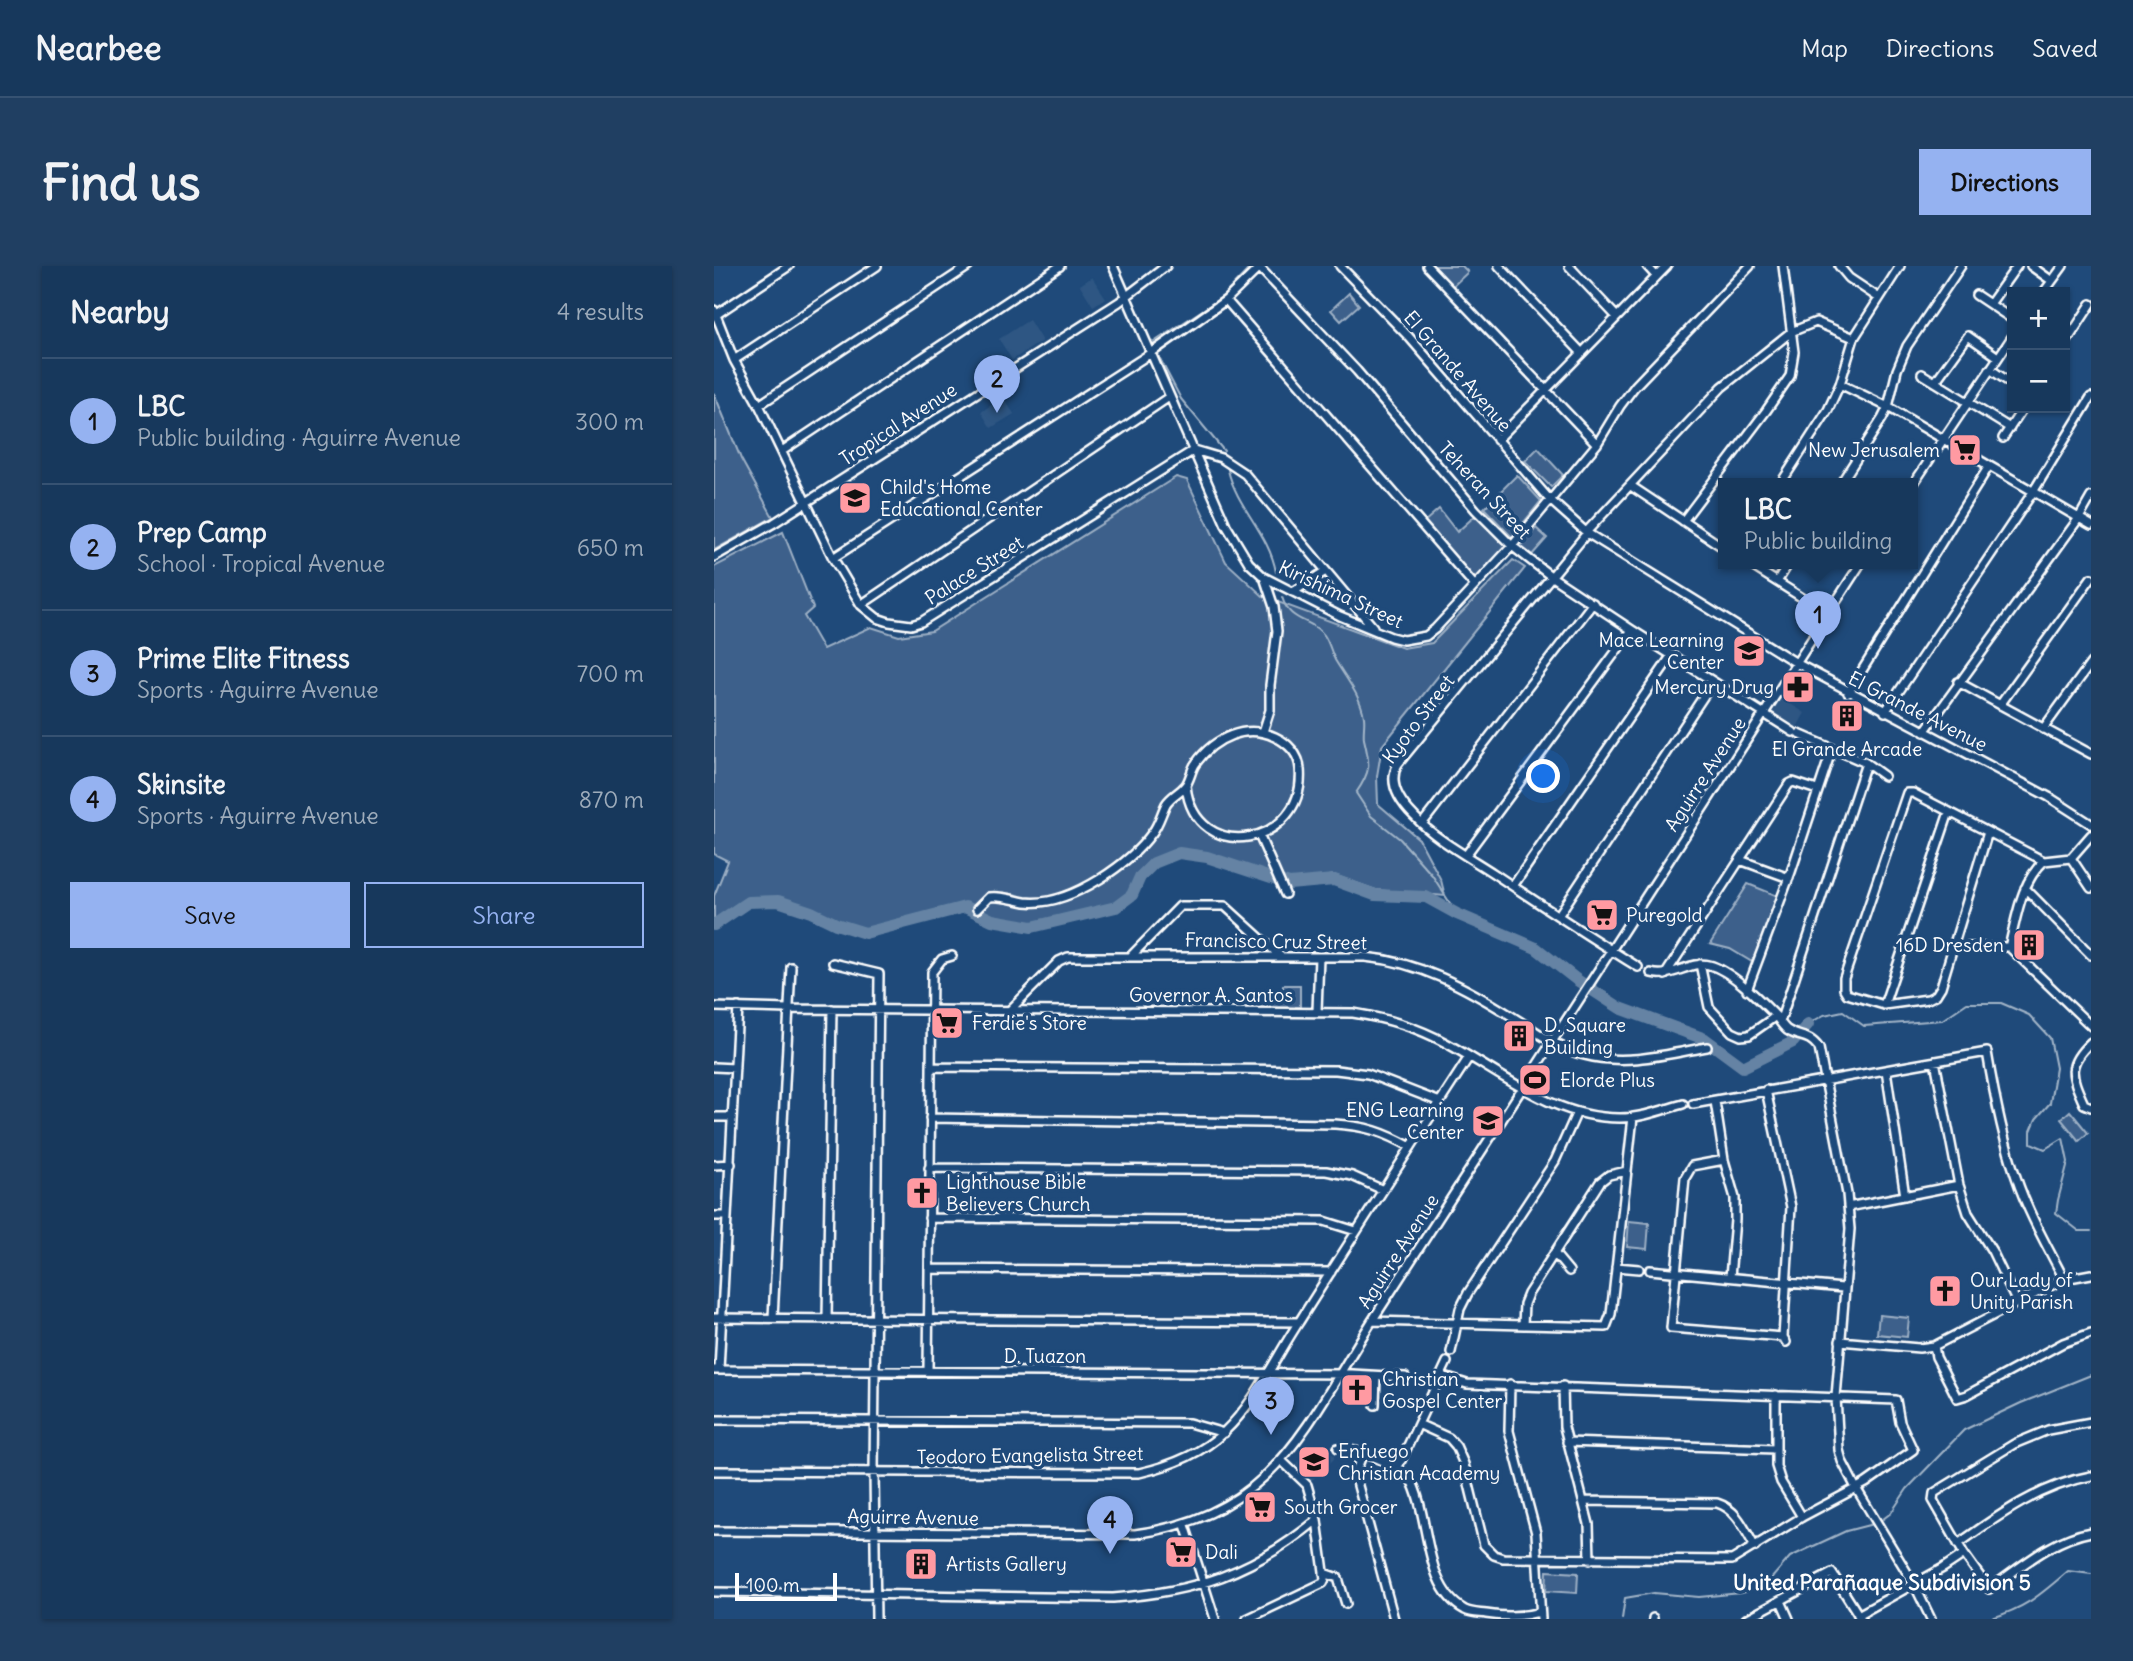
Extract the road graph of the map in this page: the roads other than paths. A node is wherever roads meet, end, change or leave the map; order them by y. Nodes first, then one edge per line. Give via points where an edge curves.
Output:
1 (789, 266) edge
2 (877, 266) edge
3 (969, 266) edge
4 (1060, 266) edge
5 (1114, 266) edge
6 (1166, 266) edge
7 (1340, 266) edge
8 (1427, 266) edge
9 (1499, 266) edge
10 (1569, 266) edge
11 (1647, 266) edge
12 (1667, 266) edge
13 (1750, 266) edge
14 (1783, 266) edge
15 (1839, 266) edge
16 (1900, 266) edge
17 (1961, 266) edge
18 (2017, 266) edge
19 (2031, 266) edge
20 (2063, 266) edge
21 (1259, 267) edge
22 (1656, 276) junction
23 (2052, 281) junction
24 (2048, 287) edge
25 (1976, 295) dead end
26 (1127, 296) junction
27 (1879, 298) junction
28 (1226, 300) junction
29 (1990, 304) junction
30 (2091, 304) edge
31 (714, 314) edge
32 (2007, 316) edge
33 (1617, 317) junction
34 (2070, 330) edge
35 (1791, 332) junction
36 (2073, 332) junction
37 (2070, 336) edge
38 (1854, 338) junction
39 (2007, 344) edge
40 (1151, 353) junction
41 (1582, 353) junction
42 (1998, 357) junction
43 (734, 360) junction
44 (1990, 369) junction
45 (1922, 374) dead end
46 (2007, 381) edge
47 (1936, 382) junction
48 (1840, 384) junction
49 (1545, 391) junction
50 (1170, 397) junction
51 (2091, 397) edge
52 (1968, 402) junction
53 (760, 405) junction
54 (1888, 407) junction
55 (2020, 413) edge
56 (2010, 428) junction
57 (2003, 438) dead end
58 (1944, 439) junction
59 (1497, 440) junction
60 (1597, 444) junction
61 (1194, 450) junction
62 (782, 451) junction
63 (1989, 466) junction
64 (1784, 478) edge
65 (1845, 478) edge
66 (1918, 478) edge
67 (1630, 486) junction
68 (2033, 492) junction
69 (2091, 497) edge
70 (1549, 499) junction
71 (805, 503) junction
72 (2079, 519) junction
73 (1683, 521) junction
74 (2091, 525) edge
75 (1589, 532) junction
76 (1718, 544) edge
77 (1512, 546) junction
78 (714, 557) edge
79 (833, 558) junction
80 (1757, 569) edge
81 (1785, 569) edge
82 (1857, 569) edge
83 (1324, 572) junction
84 (1264, 577) junction
85 (1552, 577) junction
86 (2091, 578) edge
87 (1777, 582) junction
88 (1475, 586) junction
89 (1293, 592) junction
90 (1592, 603) junction
91 (861, 605) junction
92 (1828, 614) junction
93 (1375, 630) junction
94 (1632, 630) junction
95 (1672, 656) junction
96 (1796, 663) junction
97 (2091, 663) edge
98 (1713, 682) junction
99 (1958, 682) junction
100 (1848, 693) junction
101 (2000, 705) junction
102 (1885, 712) junction
103 (1763, 713) junction
104 (2043, 729) junction
105 (1263, 732) junction
106 (1924, 732) junction
107 (1832, 749) junction
108 (2091, 754) edge
109 (1866, 763) junction
110 (1884, 776) dead end
111 (1186, 786) junction
112 (1817, 790) junction
113 (1949, 812) junction
114 (1422, 824) junction
115 (2091, 824) edge
116 (1988, 832) junction
117 (1259, 835) junction
118 (2091, 835) edge
119 (1466, 855) junction
120 (2071, 858) junction
121 (1740, 860) junction
122 (2044, 861) junction
123 (1789, 878) junction
124 (1513, 886) junction
125 (2025, 888) junction
126 (2091, 888) edge
127 (1283, 891) dead end
128 (977, 909) dead end
129 (1558, 916) junction
130 (1954, 947) junction
131 (2009, 947) junction
132 (1611, 950) junction
133 (1132, 955) junction
134 (952, 956) dead end
135 (2091, 956) edge
136 (1280, 957) junction
137 (1320, 957) junction
138 (833, 963) dead end
139 (1700, 964) junction
140 (791, 967) dead end
141 (1638, 967) dead end
142 (1651, 973) dead end
143 (1665, 975) junction
144 (1747, 990) junction
145 (1884, 1005) junction
146 (714, 1007) edge
147 (738, 1007) junction
148 (788, 1009) junction
149 (832, 1009) junction
150 (879, 1009) junction
151 (931, 1009) junction
152 (1010, 1010) junction
153 (1317, 1011) junction
154 (1778, 1019) junction
155 (2091, 1026) edge
156 (1552, 1041) junction
157 (2091, 1042) edge
158 (1707, 1046) dead end
159 (1469, 1057) junction
160 (1935, 1061) junction
161 (714, 1067) edge
162 (931, 1067) junction
163 (735, 1068) junction
164 (1886, 1070) junction
165 (1826, 1080) junction
166 (1522, 1089) junction
167 (1766, 1090) junction
168 (1715, 1101) junction
169 (1440, 1102) junction
170 (1683, 1104) dead end
171 (1693, 1104) dead end
172 (2091, 1107) edge
173 (1577, 1112) junction
174 (714, 1117) edge
175 (732, 1117) junction
176 (1633, 1117) junction
177 (930, 1118) junction
178 (1411, 1147) junction
179 (1724, 1160) junction
180 (732, 1164) junction
181 (714, 1165) edge
182 (929, 1168) junction
183 (1627, 1171) junction
184 (1959, 1185) junction
185 (1383, 1190) junction
186 (1905, 1196) junction
187 (1848, 1207) junction
188 (714, 1216) edge
189 (727, 1216) junction
190 (929, 1218) junction
191 (1356, 1231) junction
192 (1554, 1253) junction
193 (1616, 1267) junction
194 (714, 1268) edge
195 (724, 1268) junction
196 (929, 1269) junction
197 (1639, 1269) dead end
198 (1650, 1270) dead end
199 (1569, 1271) dead end
200 (1331, 1272) junction
201 (1676, 1272) junction
202 (2091, 1274) edge
203 (1730, 1277) junction
204 (2064, 1279) junction
205 (1787, 1283) junction
206 (1843, 1288) junction
207 (2017, 1303) junction
208 (718, 1318) edge
209 (773, 1318) junction
210 (827, 1319) junction
211 (877, 1319) junction
212 (928, 1320) junction
213 (1372, 1321) junction
214 (1298, 1322) junction
215 (1458, 1323) junction
216 (1523, 1325) junction
217 (2091, 1333) edge
218 (1840, 1341) junction
219 (1934, 1346) junction
220 (1451, 1352) dead end
221 (1447, 1362) dead end
222 (716, 1370) edge
223 (875, 1370) junction
224 (928, 1371) junction
225 (1266, 1374) junction
226 (1339, 1374) junction
227 (1376, 1376) junction
228 (1441, 1376) junction
229 (1405, 1377) dead end
230 (1510, 1384) junction
231 (1563, 1386) junction
232 (1776, 1395) junction
233 (1836, 1397) junction
234 (1374, 1405) dead end
235 (714, 1420) edge
236 (875, 1422) junction
237 (2091, 1422) edge
238 (1418, 1424) junction
239 (1224, 1433) junction
240 (1567, 1442) junction
241 (1338, 1448) dead end
242 (1774, 1449) junction
243 (1363, 1453) junction
244 (1282, 1461) junction
245 (1398, 1467) junction
246 (714, 1471) edge
247 (874, 1472) junction
248 (2091, 1476) edge
249 (1856, 1488) junction
250 (1583, 1501) junction
251 (1802, 1517) junction
252 (1317, 1520) junction
253 (1185, 1525) junction
254 (714, 1531) edge
255 (2091, 1532) edge
256 (875, 1533) junction
257 (1958, 1544) junction
258 (1755, 1547) junction
259 (1964, 1554) junction
260 (1537, 1559) junction
261 (1590, 1560) junction
262 (1324, 1576) junction
263 (1204, 1583) junction
264 (1914, 1584) junction
265 (714, 1592) edge
266 (876, 1596) junction
267 (1781, 1601) junction
268 (1346, 1604) dead end
269 (1464, 1615) edge
270 (1540, 1616) edge
271 (1860, 1617) edge
272 (876, 1619) edge
273 (1215, 1619) edge
274 (1247, 1619) edge
275 (1394, 1619) edge
276 (1746, 1619) edge
277 (1789, 1619) edge
278 (1931, 1619) edge

1 - 31 street
2 - 43 street
3 - 53 street
4 - 62 street
5 - 26 street, Kirishima Street
6 - 26 street, Tropical Avenue
7 - 59 street, El Grande Avenue via 1409,337
8 - 49 street
9 - 41 street
10 - 33 street
11 - 22 street
12 - 22 street
13 - 60 street, Kirishima Street via 1635,386
14 - 35 street
15 - 27 street
16 - 27 street
17 - 54 street via 1901,358
18 - 29 street
19 - 23 street
20 - 23 street
21 - 28 street
21 - 77 street, Teheran Street
22 - 33 street
23 - 24 street
25 - 29 street
26 - 40 street, Kirishima Street
26 - 71 street, Tropical Avenue
27 - 38 street
28 - 40 street
28 - 88 street
29 - 32 street
30 - 36 street
31 - 43 street, Palace Street
33 - 41 street
34 - 36 street
35 - 38 street, Kyoto Street via 1816,322
35 - 67 street, Kyoto Street via 1722,387
35 - 73 street via 1794,359 1785,384
36 - 37 street
38 - 48 street
39 - 42 street
40 - 50 street, Kirishima Street
40 - 79 street
41 - 49 street
42 - 44 street
42 - 47 street via 1968,336
43 - 53 street, Palace Street
44 - 46 street
44 - 52 street
45 - 47 street
47 - 52 street
48 - 54 street
48 - 64 street
49 - 59 street
49 - 60 street
50 - 61 street, Kirishima Street
50 - 91 street
51 - 68 street
52 - 56 street
52 - 58 street
53 - 62 street, Palace Street
54 - 58 street
54 - 65 street
55 - 56 street
56 - 57 street
58 - 63 street
58 - 66 street
59 - 70 street, El Grande Avenue
60 - 70 street, Kirishima Street
61 - 83 street via 1221,458 1245,474
61 - 84 street, Kirishima Street via 1238,547
61 - 91 street, Palace Street via 921,622 889,622
62 - 71 street, Palace Street
63 - 68 street
63 - 100 street
67 - 73 street
67 - 75 street, Kyoto Street
68 - 72 street
68 - 102 street
69 - 72 street
70 - 75 street, El Grande Avenue
70 - 77 street, Kirishima Street
71 - 78 street, Tropical Avenue
71 - 79 street, Palace Street
72 - 74 street
72 - 99 street
73 - 76 street
75 - 85 street, Kyoto Street
75 - 96 street, El Grande Avenue
77 - 85 street, Teheran Street
77 - 88 street, Kirishima Street
79 - 91 street, Palace Street
80 - 87 street
81 - 87 street
82 - 92 street, Aguirre Avenue
83 - 89 street
83 - 93 street
84 - 89 street, Kirishima Street
84 - 105 street via 1275,607 1277,631 1270,710
85 - 90 street, Teheran Street
85 - 114 street, Kyoto Street via 1395,770 1393,784
86 - 101 street
87 - 92 street
88 - 93 street, Kirishima Street via 1426,636 1403,640
89 - 93 street, Kirishima Street
90 - 94 street, Teheran Street
90 - 114 street
92 - 96 street, Aguirre Avenue
94 - 95 street, Teheran Street
94 - 119 street
95 - 98 street, Teheran Street
95 - 124 street
96 - 100 street, El Grande Avenue
96 - 103 street, Aguirre Avenue
97 - 104 street
98 - 103 street, Teheran Street
98 - 129 street
99 - 101 street
99 - 106 street
100 - 102 street, El Grande Avenue
101 - 104 street
102 - 106 street, El Grande Avenue
103 - 107 street, Teheran Street
103 - 132 street, Aguirre Avenue
104 - 108 street
105 - 111 street via 1220,740 1196,763
105 - 117 street via 1293,750 1300,769 1292,807 1279,823
106 - 115 street, El Grande Avenue
107 - 109 street, Teheran Street
107 - 112 street
109 - 110 street, Teheran Street
109 - 154 street
111 - 117 street via 1192,809 1216,833 1241,839
111 - 128 street via 1168,801 1148,838 1099,880 1044,902 989,897
112 - 121 street via 1788,784
112 - 123 street
113 - 116 street
113 - 145 street
113 - 145 street via 1909,792 1905,795 1843,984 1847,994
114 - 119 street, Kyoto Street
116 - 122 street
116 - 130 street
117 - 127 street
118 - 120 street
119 - 124 street, Kyoto Street
120 - 122 street
120 - 126 street
121 - 123 street
121 - 143 street
122 - 125 street
123 - 144 street
124 - 129 street, Kyoto Street
125 - 131 street
125 - 135 street
129 - 132 street, Kyoto Street
130 - 131 street
130 - 145 street via 1936,995
131 - 155 street
132 - 141 street, Kyoto Street
132 - 156 street, Aguirre Avenue
133 - 136 street, Francisco Cruz Street
133 - 136 street via 1180,906 1225,906
133 - 152 street, Francisco Cruz Street via 1077,955 1059,961
134 - 151 street via 942,958 932,972
136 - 137 street, Francisco Cruz Street
137 - 153 street
137 - 156 street, Francisco Cruz Street via 1374,958 1425,970 1468,990
138 - 150 street via 879,974
139 - 143 street
139 - 144 street via 1718,969
139 - 154 street via 1709,1007 1732,1032 1749,1035
140 - 148 street
142 - 143 street
144 - 154 street
146 - 147 street, Governor A. Santos
147 - 148 street, Governor A. Santos
147 - 163 street
148 - 149 street, Governor A. Santos
148 - 209 street
149 - 150 street, Governor A. Santos
149 - 210 street
150 - 151 street, Governor A. Santos
150 - 211 street
151 - 152 street, Governor A. Santos
151 - 162 street
152 - 153 street, Governor A. Santos
153 - 159 street, Governor A. Santos via 1399,1023
154 - 165 street via 1819,1048
156 - 158 street, Francisco Cruz Street via 1587,1056 1623,1059
156 - 166 street, Aguirre Avenue
157 - 172 street via 2078,1054 2073,1068 2084,1104
159 - 166 street, Governor A. Santos
159 - 169 street, Teodoro Evangelista Street
160 - 164 street
160 - 184 street
160 - 204 street via 1987,1052 2016,1177
161 - 163 street
162 - 169 street via 1336,1070 1368,1074
162 - 177 street
163 - 175 street
164 - 165 street
164 - 186 street
165 - 167 street
165 - 187 street
166 - 173 street, Governor A. Santos
166 - 213 street, Aguirre Avenue
167 - 168 street
167 - 205 street via 1791,1207
168 - 171 street
168 - 179 street
169 - 178 street, Teodoro Evangelista Street
170 - 176 street, Governor A. Santos
173 - 176 street, Governor A. Santos
173 - 215 street via 1555,1161 1468,1293
174 - 175 street
175 - 180 street
176 - 183 street
177 - 178 street via 1335,1124 1364,1126
177 - 182 street
178 - 185 street, Teodoro Evangelista Street
179 - 201 street via 1692,1166 1685,1178
179 - 203 street via 1735,1198
180 - 181 street
180 - 189 street
182 - 185 street via 1326,1171
182 - 190 street
183 - 192 street via 1601,1182
183 - 193 street
184 - 186 street
184 - 207 street via 1968,1213
185 - 191 street, Teodoro Evangelista Street
186 - 187 street
187 - 206 street
188 - 189 street
189 - 195 street
190 - 191 street via 1324,1221
190 - 196 street
191 - 200 street, Teodoro Evangelista Street
192 - 199 street
192 - 216 street via 1528,1294
193 - 197 street
193 - 216 street via 1606,1327
194 - 195 street
195 - 208 street
196 - 200 street
196 - 212 street
198 - 201 street
200 - 214 street, Teodoro Evangelista Street
201 - 203 street
201 - 205 street via 1671,1328 1784,1339
202 - 204 street
203 - 205 street
204 - 207 street
205 - 206 street
206 - 218 street
207 - 219 street
208 - 209 street
208 - 222 street
209 - 210 street
210 - 211 street
211 - 212 street
211 - 223 street
212 - 214 street
212 - 224 street
213 - 215 street
213 - 226 street, Aguirre Avenue
214 - 225 street, Teodoro Evangelista Street
215 - 216 street
215 - 220 street
217 - 219 street via 1957,1398
218 - 219 street
218 - 233 street
221 - 228 street
222 - 223 street, D. Tuazon
223 - 224 street, D. Tuazon
223 - 236 street
224 - 225 street, D. Tuazon
225 - 226 street, D. Tuazon
225 - 239 street, Teodoro Evangelista Street
226 - 227 street, D. Tuazon
226 - 244 street, Aguirre Avenue
227 - 229 street, D. Tuazon
227 - 234 street
228 - 230 street via 1467,1384
228 - 238 street
230 - 231 street
230 - 260 street via 1509,1431 1536,1533
231 - 232 street
231 - 240 street
232 - 233 street
232 - 242 street
233 - 249 street via 1839,1450
233 - 249 street via 1896,1400 1913,1450
235 - 236 street
236 - 239 street via 1189,1423
236 - 247 street
237 - 257 street via 2048,1430 2014,1444 1934,1493 1933,1500
238 - 245 street
238 - 260 street via 1449,1438 1455,1446 1488,1551 1503,1558
239 - 247 street, Teodoro Evangelista Street via 1184,1459 1139,1473
240 - 242 street
240 - 250 street
241 - 243 street
242 - 251 street via 1781,1482
243 - 245 street
243 - 275 street via 1357,1482
244 - 252 street via 1307,1485
244 - 253 street, Aguirre Avenue via 1224,1507
245 - 269 street via 1413,1483 1438,1581
246 - 247 street, Teodoro Evangelista Street
247 - 256 street
248 - 257 street via 2040,1492
249 - 251 street
249 - 264 street
250 - 258 street via 1717,1503 1736,1516
250 - 261 street
251 - 258 street
252 - 262 street
252 - 263 street via 1256,1562
253 - 256 street, Aguirre Avenue via 1102,1535
253 - 263 street
254 - 256 street, Aguirre Avenue
255 - 259 street via 2054,1545 1989,1589
256 - 266 street
257 - 259 street
258 - 261 street via 1724,1561
259 - 264 street
260 - 261 street
260 - 270 street
262 - 268 street via 1338,1578
262 - 274 street via 1323,1583
263 - 266 street via 1158,1595 1113,1598
263 - 273 street
264 - 271 street
264 - 278 street
265 - 266 street
266 - 272 street
267 - 271 street via 1832,1573
267 - 276 street
267 - 277 street
269 - 270 street

